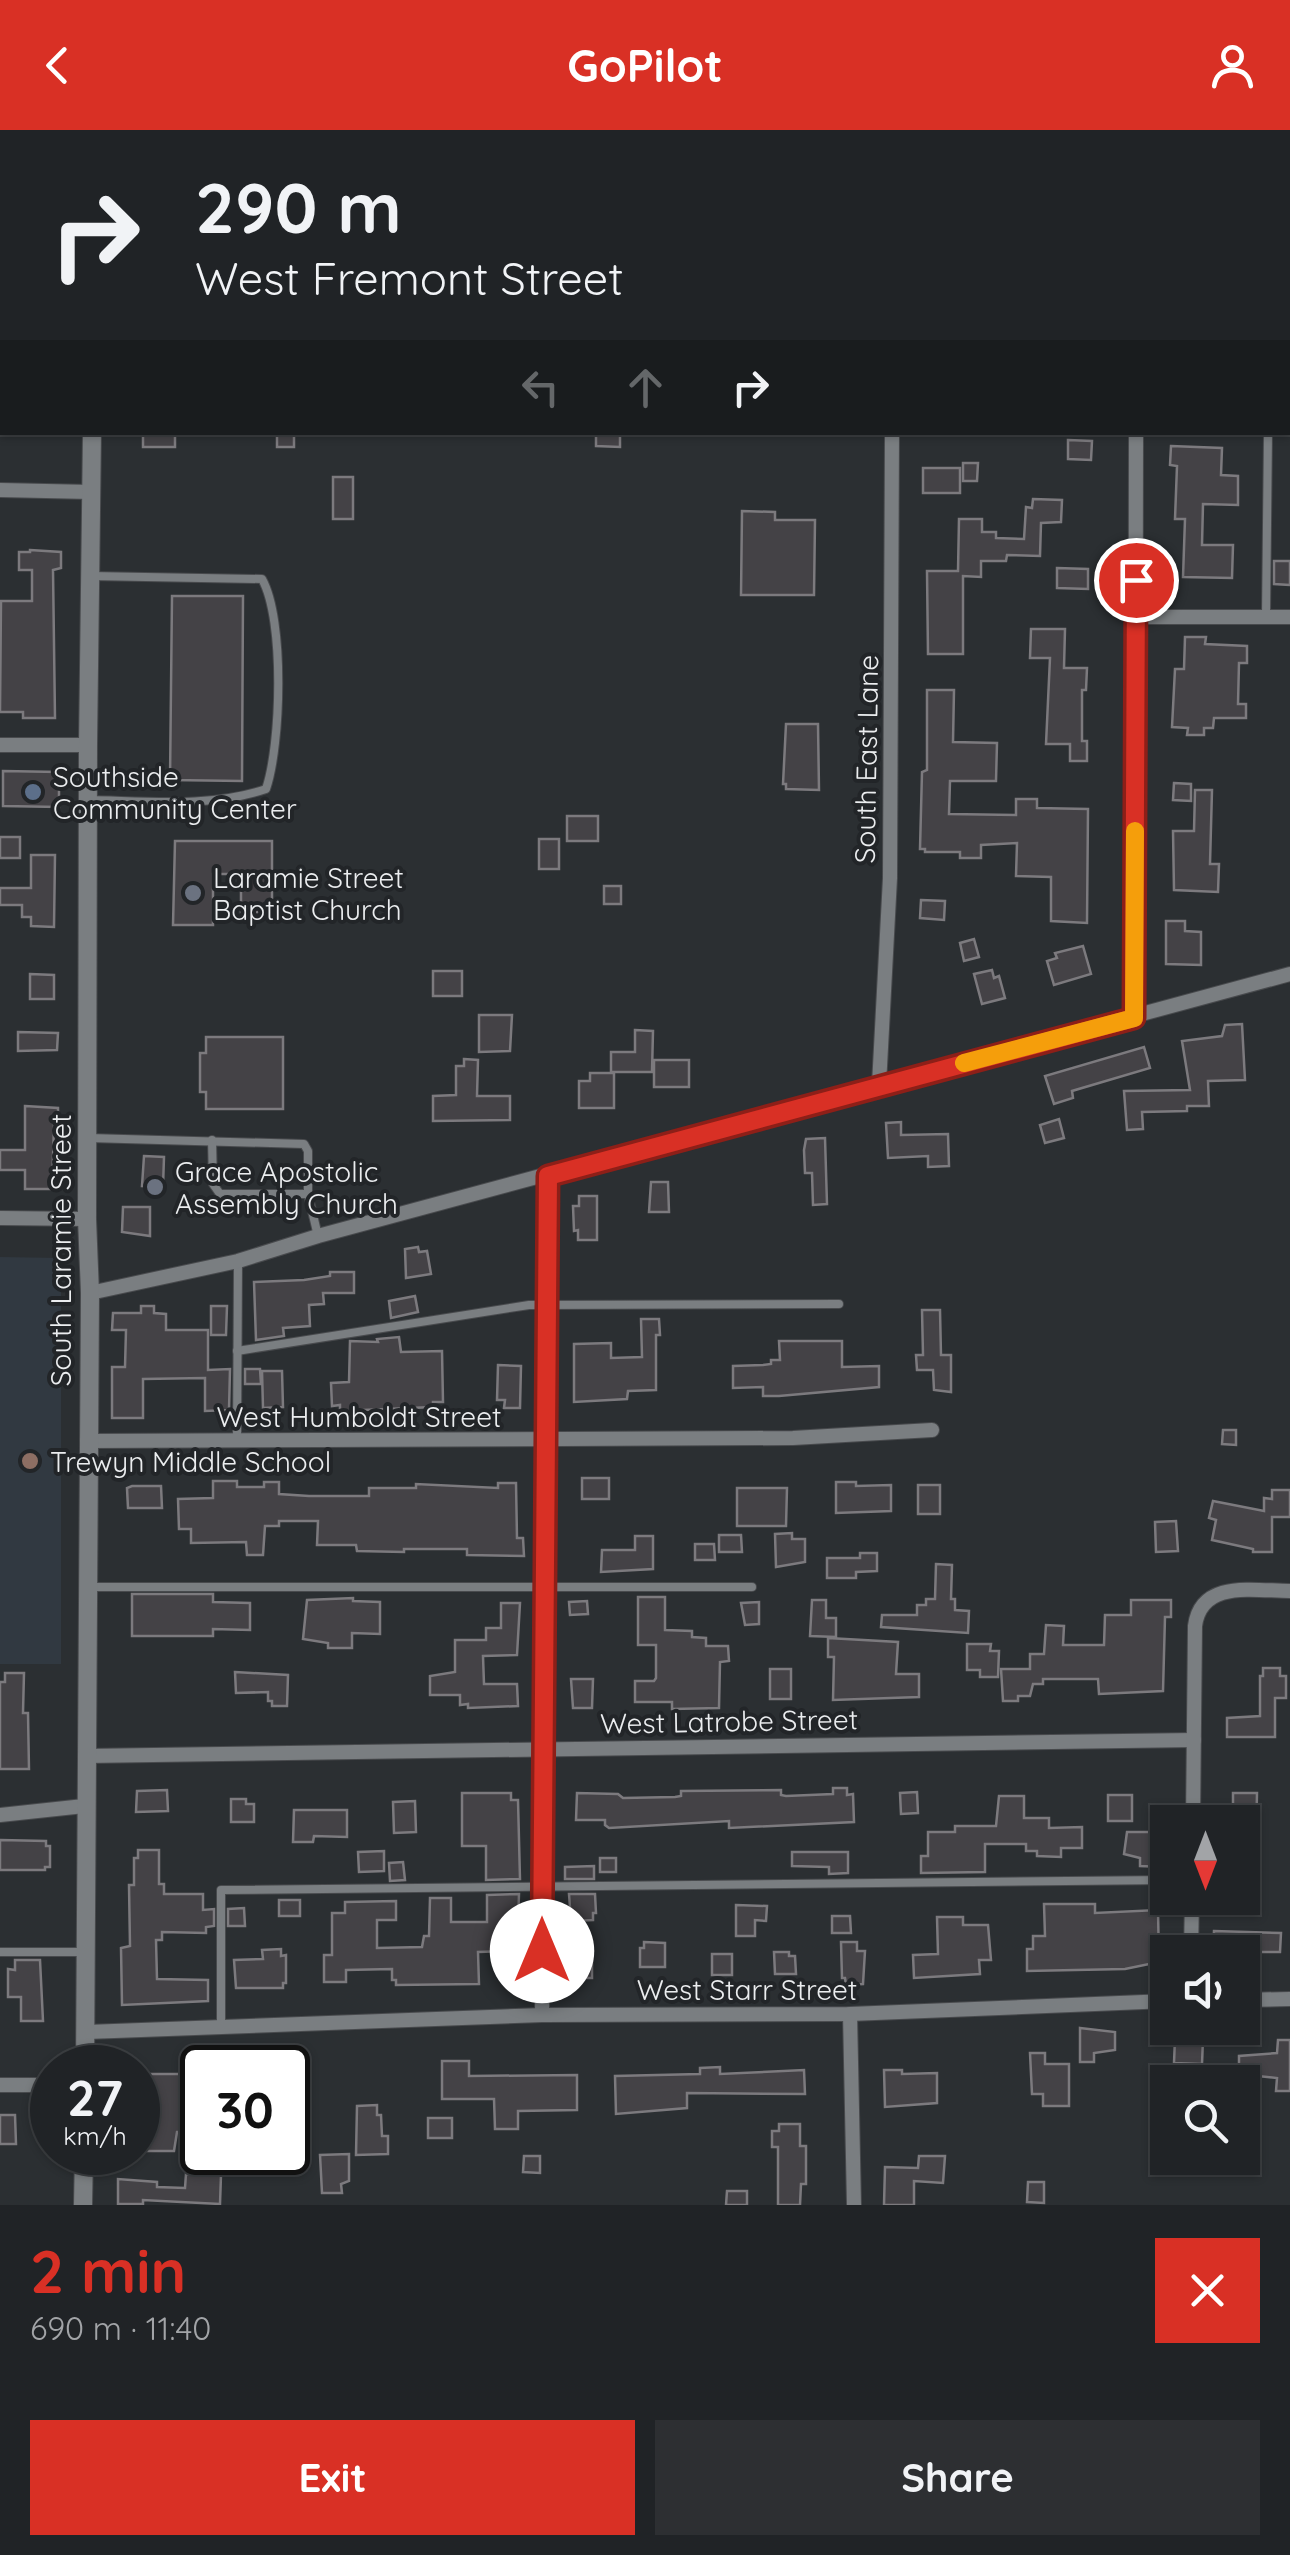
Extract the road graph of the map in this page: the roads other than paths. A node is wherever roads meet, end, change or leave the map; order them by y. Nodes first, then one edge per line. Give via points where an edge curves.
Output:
1 (92, 435) edge
2 (892, 435) edge
3 (1136, 435) edge
4 (1268, 435) edge
5 (0, 490) edge
6 (91, 492) junction
7 (90, 576) junction
8 (1136, 617) junction
9 (1266, 617) junction
10 (1290, 617) edge
11 (0, 744) edge
12 (88, 745) junction
13 (88, 800) junction
14 (1290, 974) edge
15 (1134, 1018) junction
16 (879, 1085) junction
17 (87, 1138) junction
18 (212, 1140) junction
19 (548, 1176) junction
20 (308, 1194) junction
21 (0, 1218) edge
22 (87, 1220) junction
23 (318, 1236) junction
24 (238, 1261) junction
25 (90, 1293) junction
26 (840, 1304) dead end
27 (546, 1305) junction
28 (236, 1351) junction
29 (932, 1430) dead end
30 (236, 1441) junction
31 (545, 1441) junction
32 (87, 1442) junction
33 (86, 1586) junction
34 (545, 1587) junction
35 (752, 1588) dead end
36 (1290, 1591) edge
37 (1194, 1740) junction
38 (544, 1748) junction
39 (85, 1756) junction
40 (1193, 1805) edge
41 (84, 1806) junction
42 (0, 1815) edge
43 (1150, 1880) edge
44 (543, 1886) junction
45 (0, 1952) edge
46 (86, 1952) junction
47 (1290, 1999) edge
48 (1260, 2000) edge
49 (1150, 2002) edge
50 (850, 2014) junction
51 (542, 2015) junction
52 (221, 2027) junction
53 (87, 2032) junction
54 (86, 2045) edge
55 (0, 2085) edge
56 (30, 2085) edge
57 (84, 2175) edge
58 (84, 2205) edge
59 (854, 2205) edge

1 - 6 street, South Laramie Street
2 - 16 street, South East Lane via 890,878
3 - 8 street
4 - 9 lane
5 - 6 street
6 - 7 street, South Laramie Street
7 - 12 street, South Laramie Street
7 - 13 lane via 262,579 274,630 278,713 266,789 240,798
8 - 9 street
8 - 15 street
9 - 10 street
11 - 12 street
12 - 13 street, South Laramie Street
13 - 17 street, South Laramie Street
14 - 15 street
15 - 16 street
16 - 19 street
17 - 18 lane
17 - 22 street, South Laramie Street
18 - 20 lane via 304,1144
18 - 20 lane via 220,1194
19 - 23 street
19 - 27 street
20 - 23 lane
21 - 22 street
22 - 25 street, South Laramie Street
23 - 24 street
24 - 25 street
24 - 28 lane
25 - 32 street, South Laramie Street
26 - 27 lane
27 - 28 lane
27 - 31 street
28 - 30 lane
29 - 31 street, West Humboldt Street
30 - 31 street, West Humboldt Street
30 - 32 street, West Humboldt Street
31 - 34 street
32 - 33 street, South Laramie Street
33 - 34 lane
33 - 39 street, South Laramie Street
34 - 35 lane
34 - 38 street
36 - 37 street via 1232,1591 1204,1600 1196,1626
37 - 38 street, West Latrobe Street
37 - 40 street
38 - 39 street, West Latrobe Street
38 - 44 street
39 - 41 street, South Laramie Street
41 - 42 street
41 - 46 street, South Laramie Street
43 - 44 lane
44 - 51 street
44 - 52 lane via 221,1890
45 - 46 lane
46 - 53 street, South Laramie Street
47 - 48 street
49 - 50 street, West Starr Street
50 - 51 street, West Starr Street
50 - 59 street
51 - 52 street, West Starr Street
52 - 53 street, West Starr Street
53 - 54 street, South Laramie Street
55 - 56 street
57 - 58 street

